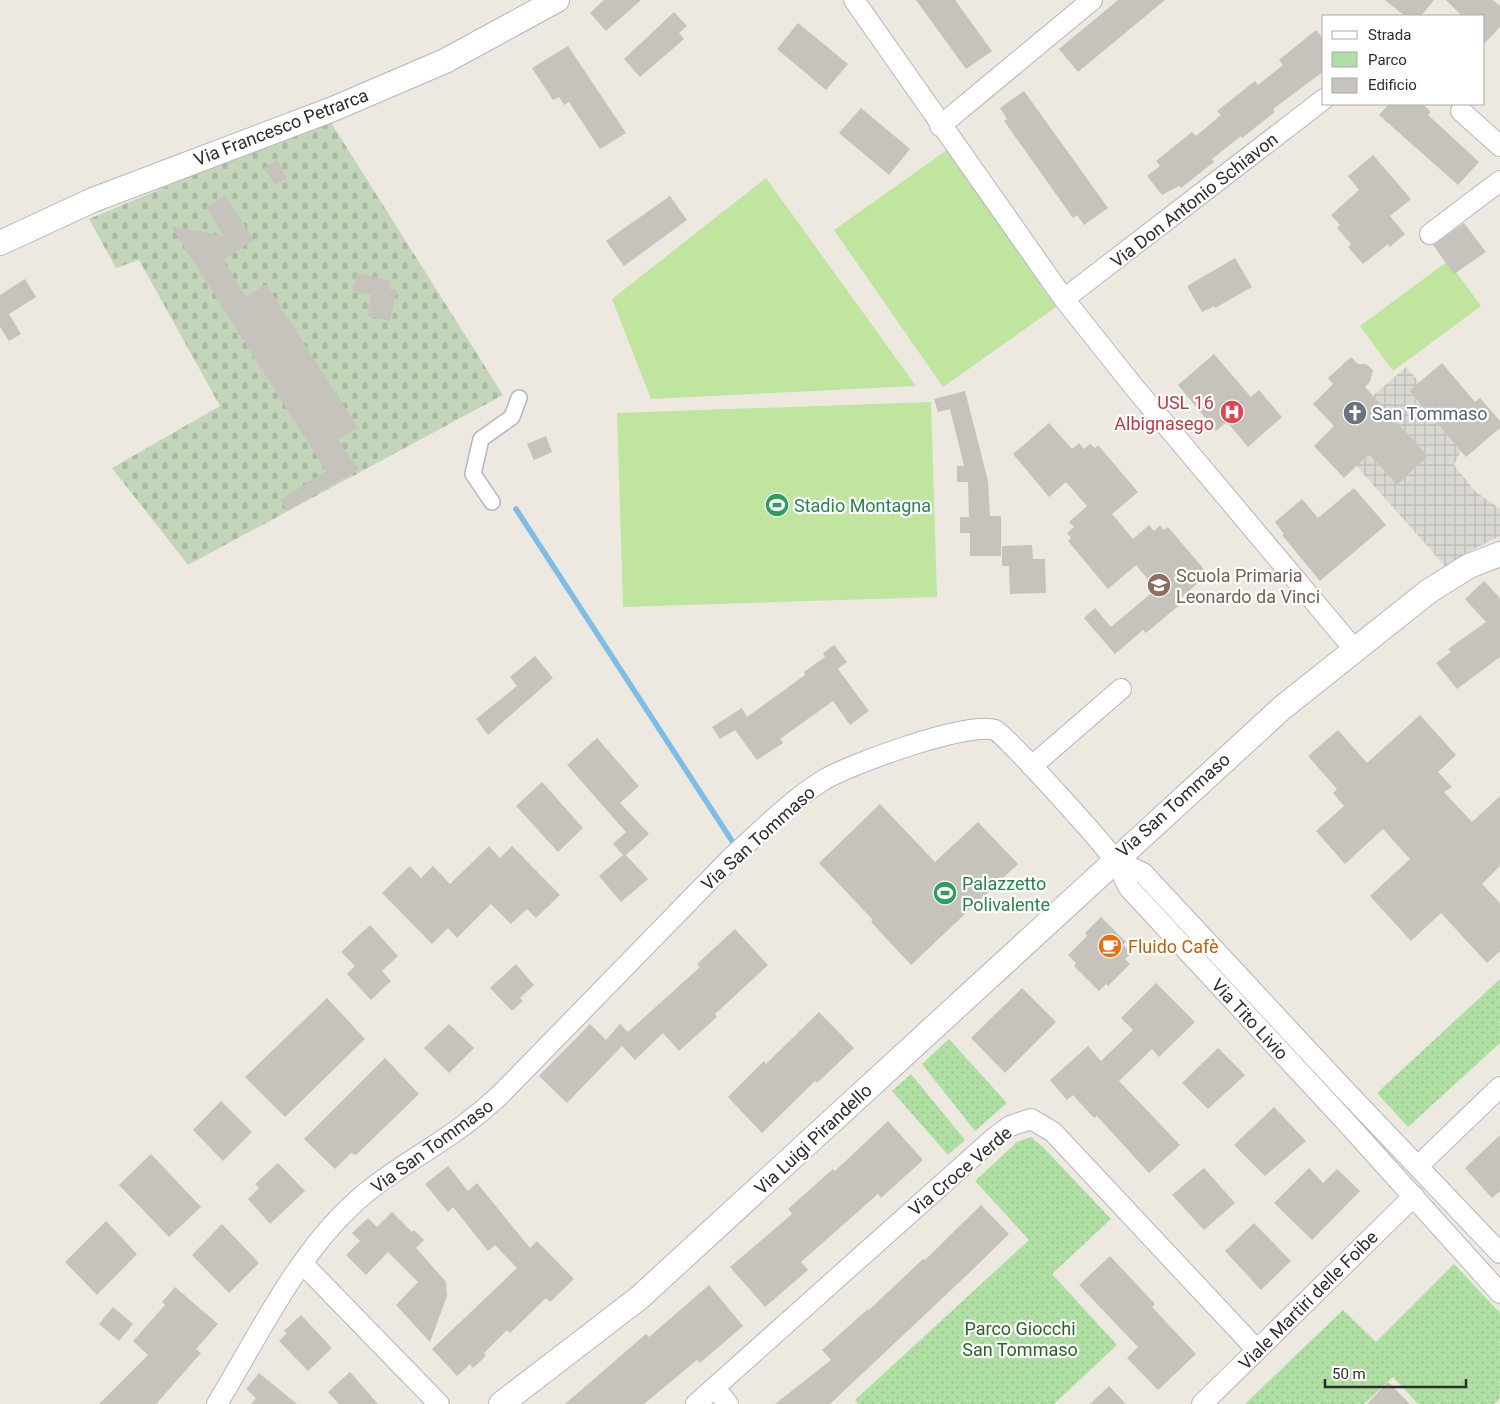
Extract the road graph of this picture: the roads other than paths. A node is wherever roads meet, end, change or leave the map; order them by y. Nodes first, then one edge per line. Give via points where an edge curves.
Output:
1 (557, 0) edge
2 (854, 0) edge
3 (1092, 0) edge
4 (1322, 101) edge
5 (1461, 112) dead end
6 (940, 126) junction
7 (1500, 146) edge
8 (1500, 181) edge
9 (1430, 234) dead end
10 (0, 243) edge
11 (1064, 299) junction
12 (519, 398) dead end
13 (492, 502) dead end
14 (1496, 563) edge
15 (1354, 650) junction
16 (1120, 689) dead end
17 (1032, 766) junction
18 (1115, 860) junction
19 (1321, 1065) junction
20 (1306, 1079) junction
21 (1500, 1086) edge
22 (1361, 1108) junction
23 (1346, 1122) junction
24 (1418, 1166) junction
25 (1414, 1196) junction
26 (1500, 1253) edge
27 (304, 1265) junction
28 (1500, 1293) edge
29 (1257, 1350) junction
30 (715, 1388) junction
31 (217, 1404) edge
32 (439, 1404) edge
33 (501, 1404) edge
34 (696, 1404) edge
35 (728, 1404) edge
36 (1202, 1404) edge

1 - 10 street, Via Francesco Petrarca via 445,62 93,200
2 - 6 street
3 - 6 street
4 - 11 street, Via Don Antonio Schiavon
5 - 7 street
6 - 11 street
8 - 9 street
11 - 15 street
12 - 13 street via 512,417 481,439 473,474
14 - 15 street, Via San Tommaso via 1460,572 1429,591
15 - 18 street, Via San Tommaso via 1259,728
16 - 17 street
17 - 18 street, Via San Tommaso
17 - 27 street, Via San Tommaso via 997,730 984,727 912,745 823,780 732,857 499,1096 465,1125 386,1177 350,1207
18 - 19 street, Via Tito Livio via 1143,873
18 - 20 street, Via Tito Livio via 1129,888
18 - 33 street, Via Luigi Pirandello via 639,1298
19 - 20 street
19 - 22 street, Via Tito Livio
20 - 23 street, Via Tito Livio
21 - 24 street
22 - 23 street
22 - 24 street, Via Tito Livio
23 - 25 street, Via Tito Livio
24 - 26 street, Via Tito Livio
25 - 28 street, Via Tito Livio
25 - 29 street, Viale Martiri delle Foibe
27 - 31 street, Via San Tommaso via 259,1331
27 - 32 street
29 - 30 street, Via Croce Verde via 1053,1132 1031,1119 1010,1126 994,1138
29 - 36 street, Viale Martiri delle Foibe
30 - 34 street, Via Croce Verde
30 - 35 street

